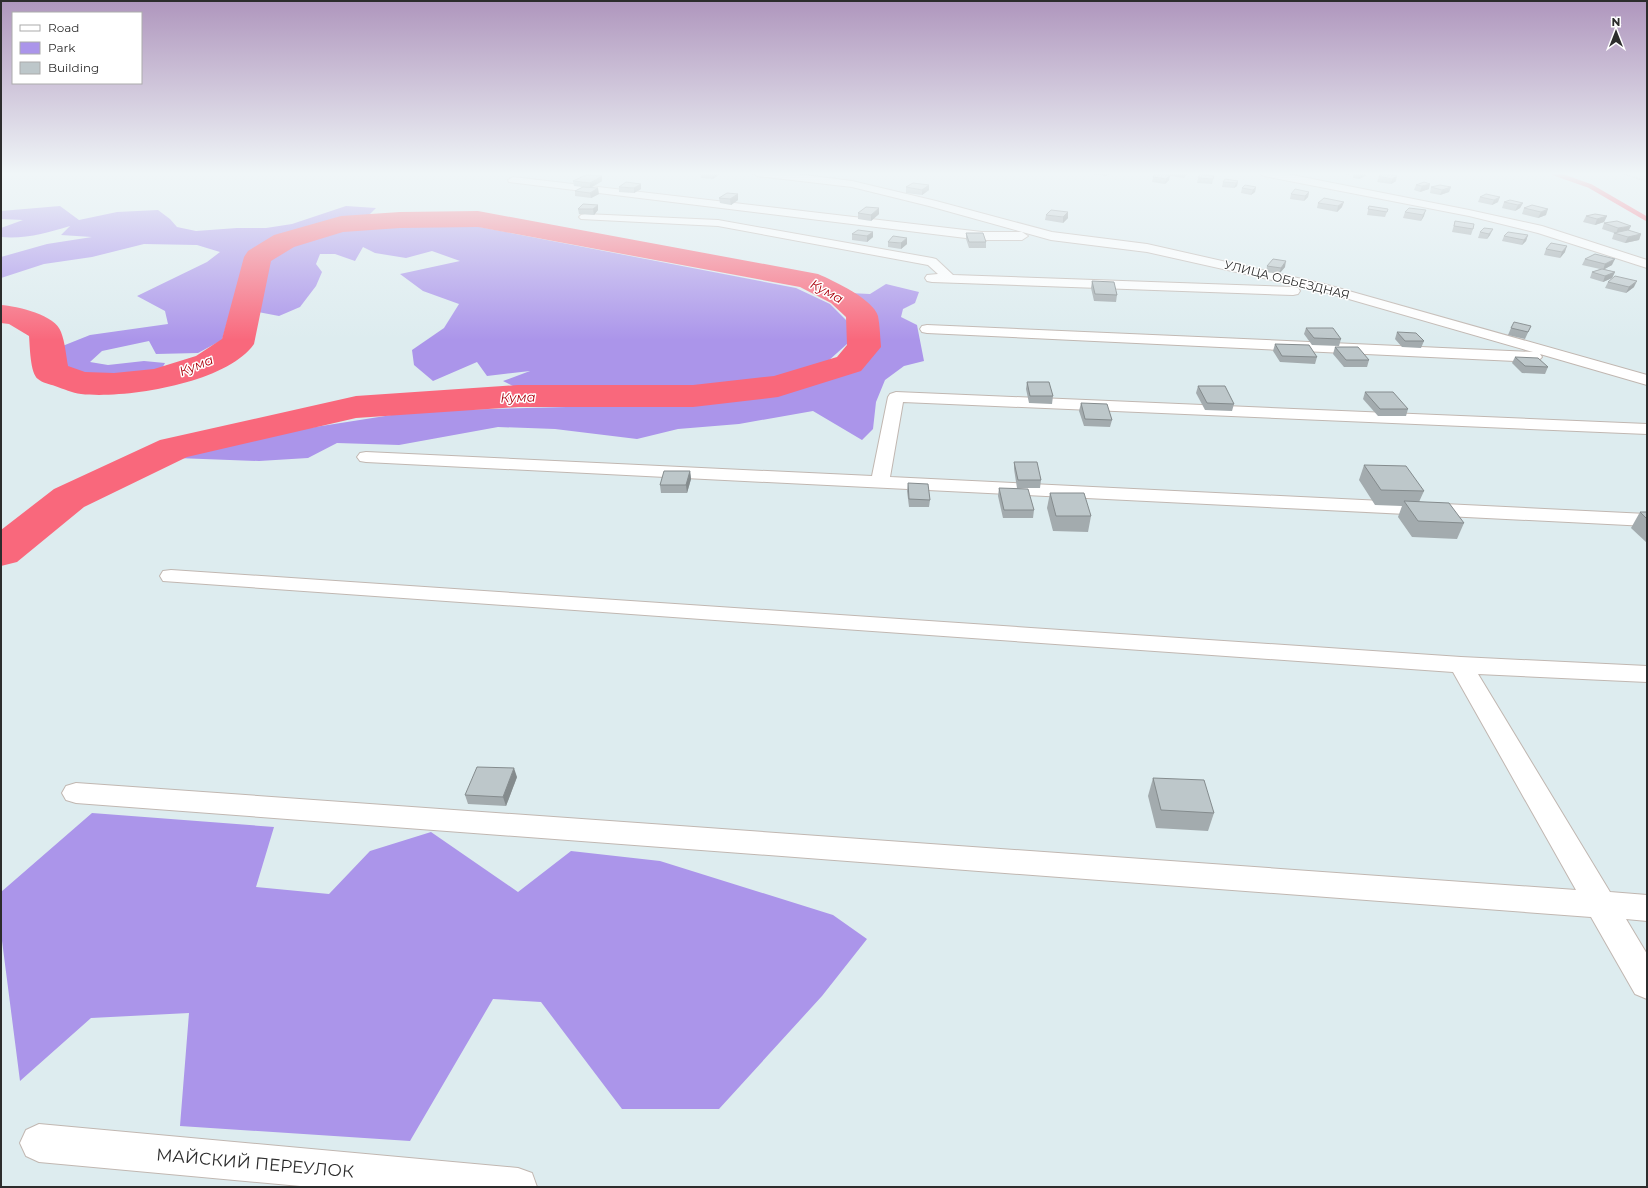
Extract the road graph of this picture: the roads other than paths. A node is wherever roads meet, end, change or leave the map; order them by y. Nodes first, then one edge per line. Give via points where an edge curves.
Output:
1 (750, 228) edge
2 (919, 228) edge
3 (1024, 228) edge
4 (1535, 228) edge
5 (1051, 236) junction
6 (1647, 264) edge
7 (932, 278) dead end
8 (949, 278) junction
9 (1341, 293) junction
10 (927, 329) dead end
11 (1571, 359) junction
12 (1647, 380) edge
13 (1647, 429) edge
14 (366, 457) dead end
15 (880, 482) junction
16 (1647, 520) edge
17 (171, 576) dead end
18 (1461, 665) junction
19 (1647, 674) edge
20 (76, 793) dead end
21 (1600, 904) junction
22 (1647, 908) edge
23 (1647, 984) edge
24 (39, 1143) dead end
25 (518, 1187) edge

1 - 8 street via 932,262
2 - 5 street via 982,236
3 - 5 street, УЛИЦА ОБЬЕЗДНАЯ
4 - 6 street
5 - 9 street, УЛИЦА ОБЬЕЗДНАЯ via 1147,248
7 - 8 street
8 - 9 street
9 - 11 street, УЛИЦА ОБЬЕЗДНАЯ
10 - 11 street
11 - 12 street, УЛИЦА ОБЬЕЗДНАЯ
13 - 15 street via 896,397
14 - 15 street
15 - 16 street
17 - 18 street
18 - 19 street
18 - 21 street
20 - 21 street
21 - 22 street
21 - 23 street
24 - 25 street, МАЙСКИЙ ПЕРЕУЛОК

